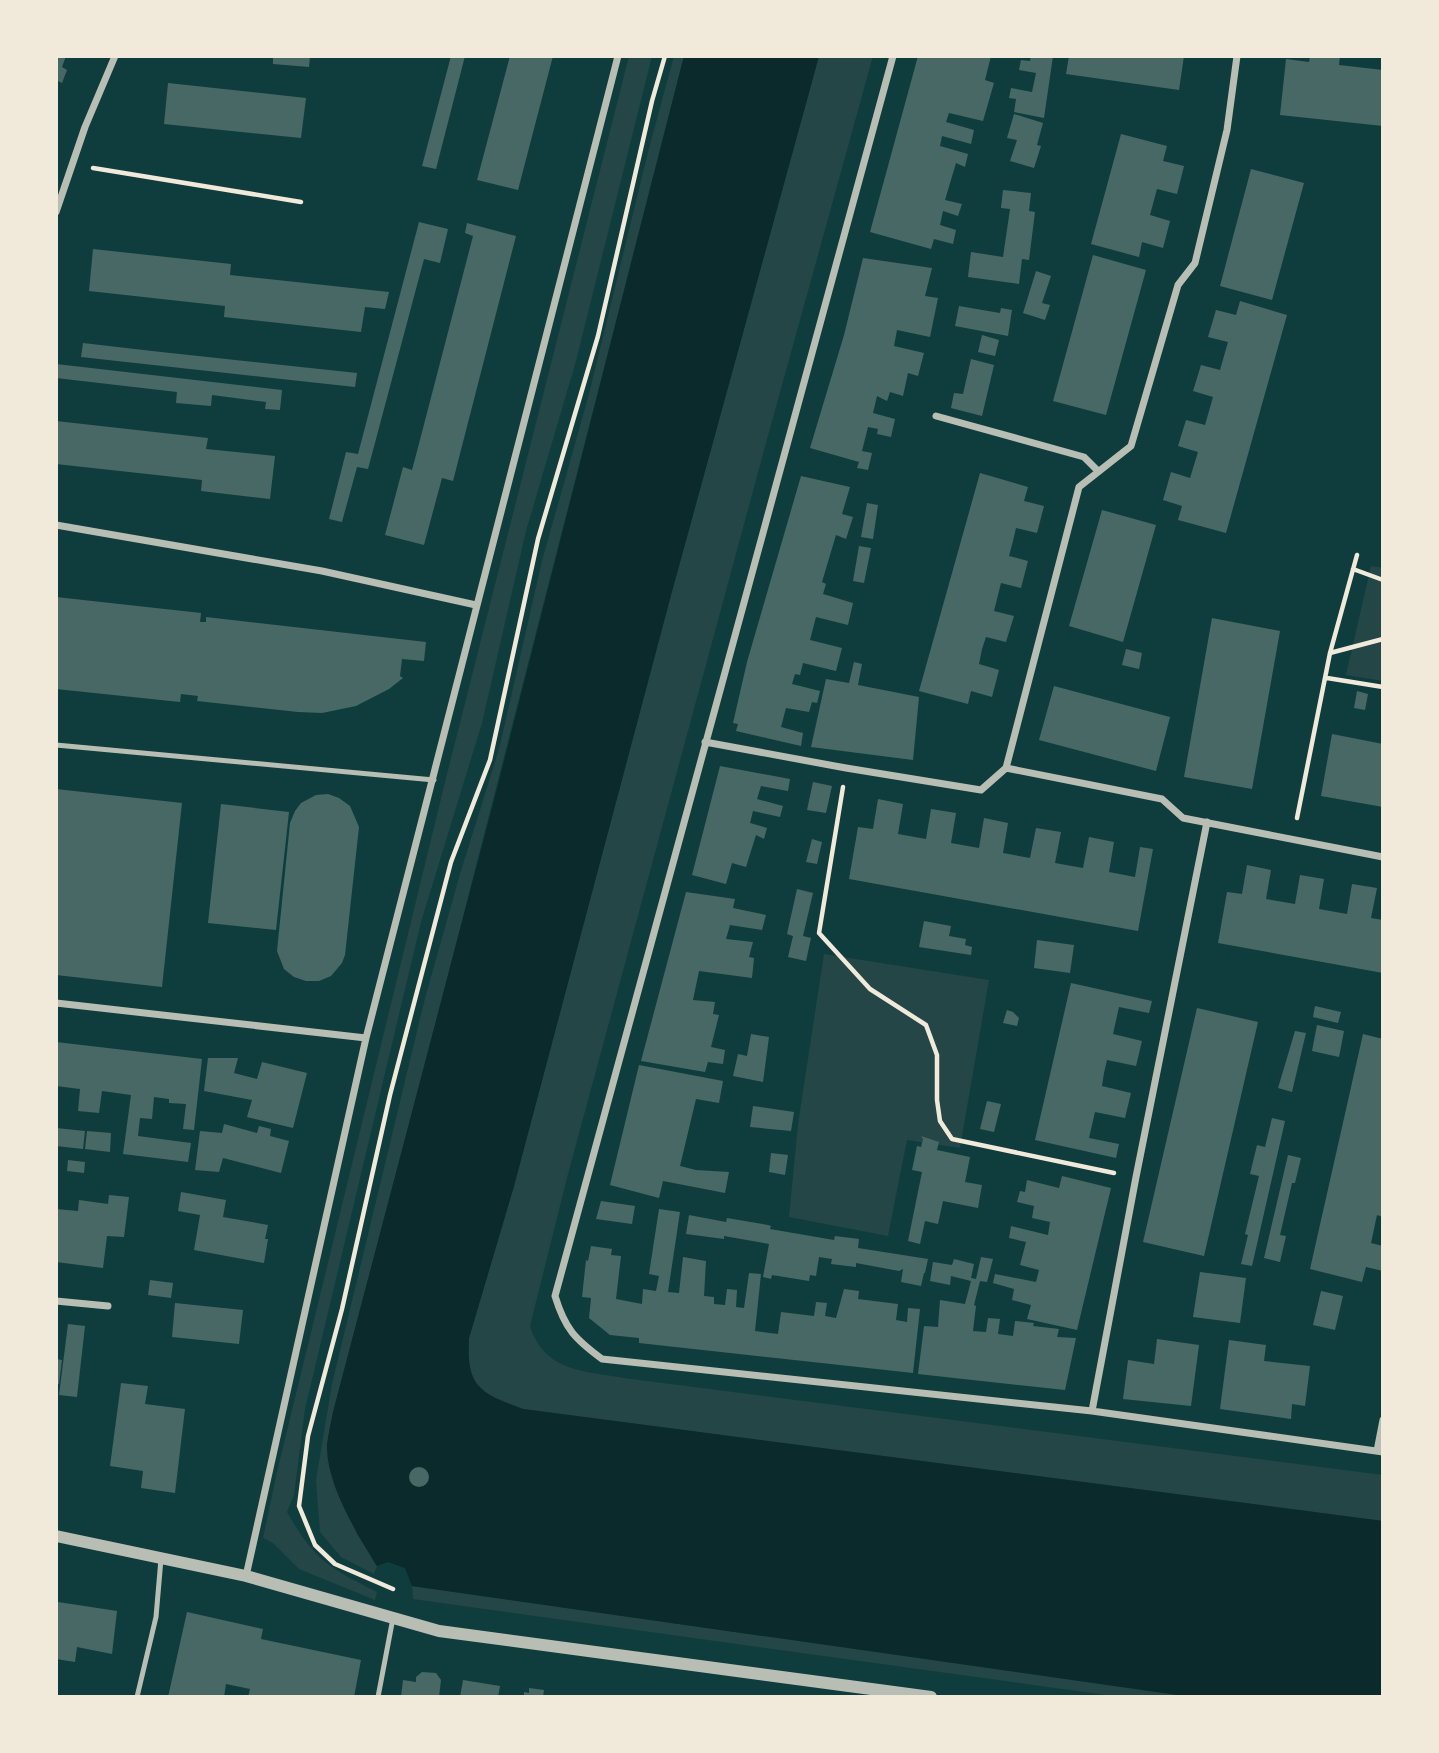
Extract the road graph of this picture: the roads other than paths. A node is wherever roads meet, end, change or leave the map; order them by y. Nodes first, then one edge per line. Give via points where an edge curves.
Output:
1 (115, 56) edge
2 (618, 56) edge
3 (893, 56) edge
4 (1237, 56) edge
5 (56, 212) edge
6 (936, 416) dead end
7 (1098, 471) junction
8 (56, 526) edge
9 (476, 605) junction
10 (705, 742) junction
11 (56, 745) edge
12 (1006, 768) junction
13 (433, 780) junction
14 (1207, 822) junction
15 (1383, 858) edge
16 (56, 1003) edge
17 (366, 1038) junction
18 (56, 1301) edge
19 (108, 1306) dead end
20 (1092, 1411) junction
21 (1383, 1420) edge
22 (1380, 1451) edge
23 (56, 1536) edge
24 (161, 1559) junction
25 (246, 1576) junction
26 (393, 1618) junction
27 (881, 1693) edge
28 (137, 1697) edge
29 (379, 1697) edge
30 (931, 1697) edge

1 - 5 street
2 - 9 street
3 - 10 street
4 - 7 street via 1227,130 1195,263 1178,285 1131,446
6 - 7 street via 1084,457
7 - 12 street via 1079,486
8 - 9 street via 322,571
9 - 13 street
10 - 12 street via 981,790
10 - 20 street via 555,1296 563,1321 577,1341 602,1359
11 - 13 lane
12 - 14 street via 1162,799 1183,818
13 - 17 street
14 - 15 street
14 - 20 street
16 - 17 street
17 - 25 street
18 - 19 street
20 - 22 street
21 - 22 street
23 - 24 street
24 - 25 street
24 - 28 lane via 156,1617
25 - 26 street
26 - 27 street via 439,1630
26 - 29 lane
27 - 30 street

